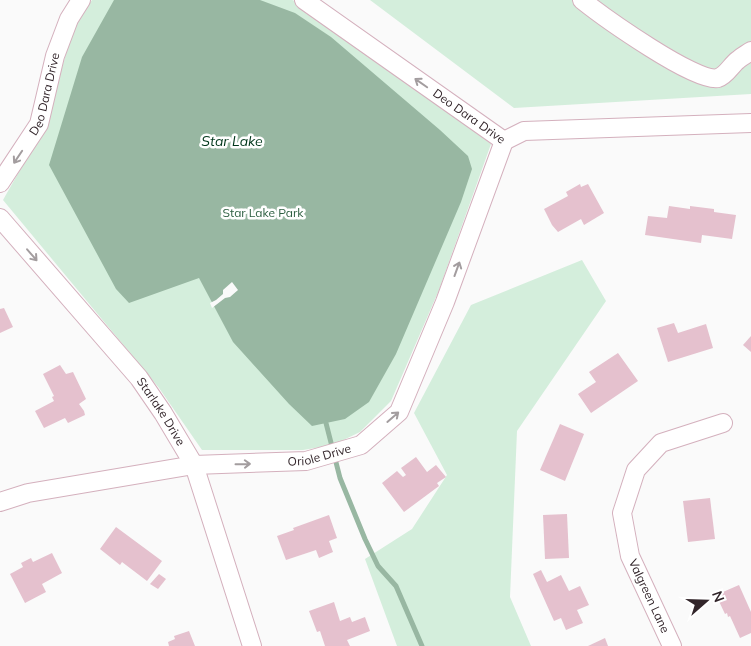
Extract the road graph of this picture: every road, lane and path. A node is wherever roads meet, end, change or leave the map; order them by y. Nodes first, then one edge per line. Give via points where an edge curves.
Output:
1 (81, 0) edge
2 (304, 0) edge
3 (582, 0) edge
4 (751, 51) edge
5 (751, 123) edge
6 (504, 141) junction
7 (0, 183) edge
8 (0, 218) edge
9 (723, 423) dead end
10 (194, 465) junction
11 (0, 502) edge
12 (252, 646) edge
13 (672, 646) edge

1 -> 7 street, Deo Dara Drive via 69,19 55,56 39,124
6 -> 2 street, Deo Dara Drive
3 - 4 street via 619,28 694,73 710,79 724,75
5 - 6 street, Deo Dara Drive via 524,131
10 -> 6 street, Oriole Drive via 306,461 360,444 399,412 445,302
8 -> 10 street, Starlake Drive via 139,378
9 - 13 street, Valgreen Lane via 661,443 636,470 622,513 630,556
10 - 11 street, Oriole Drive via 28,493
10 - 12 street, Starlake Drive

